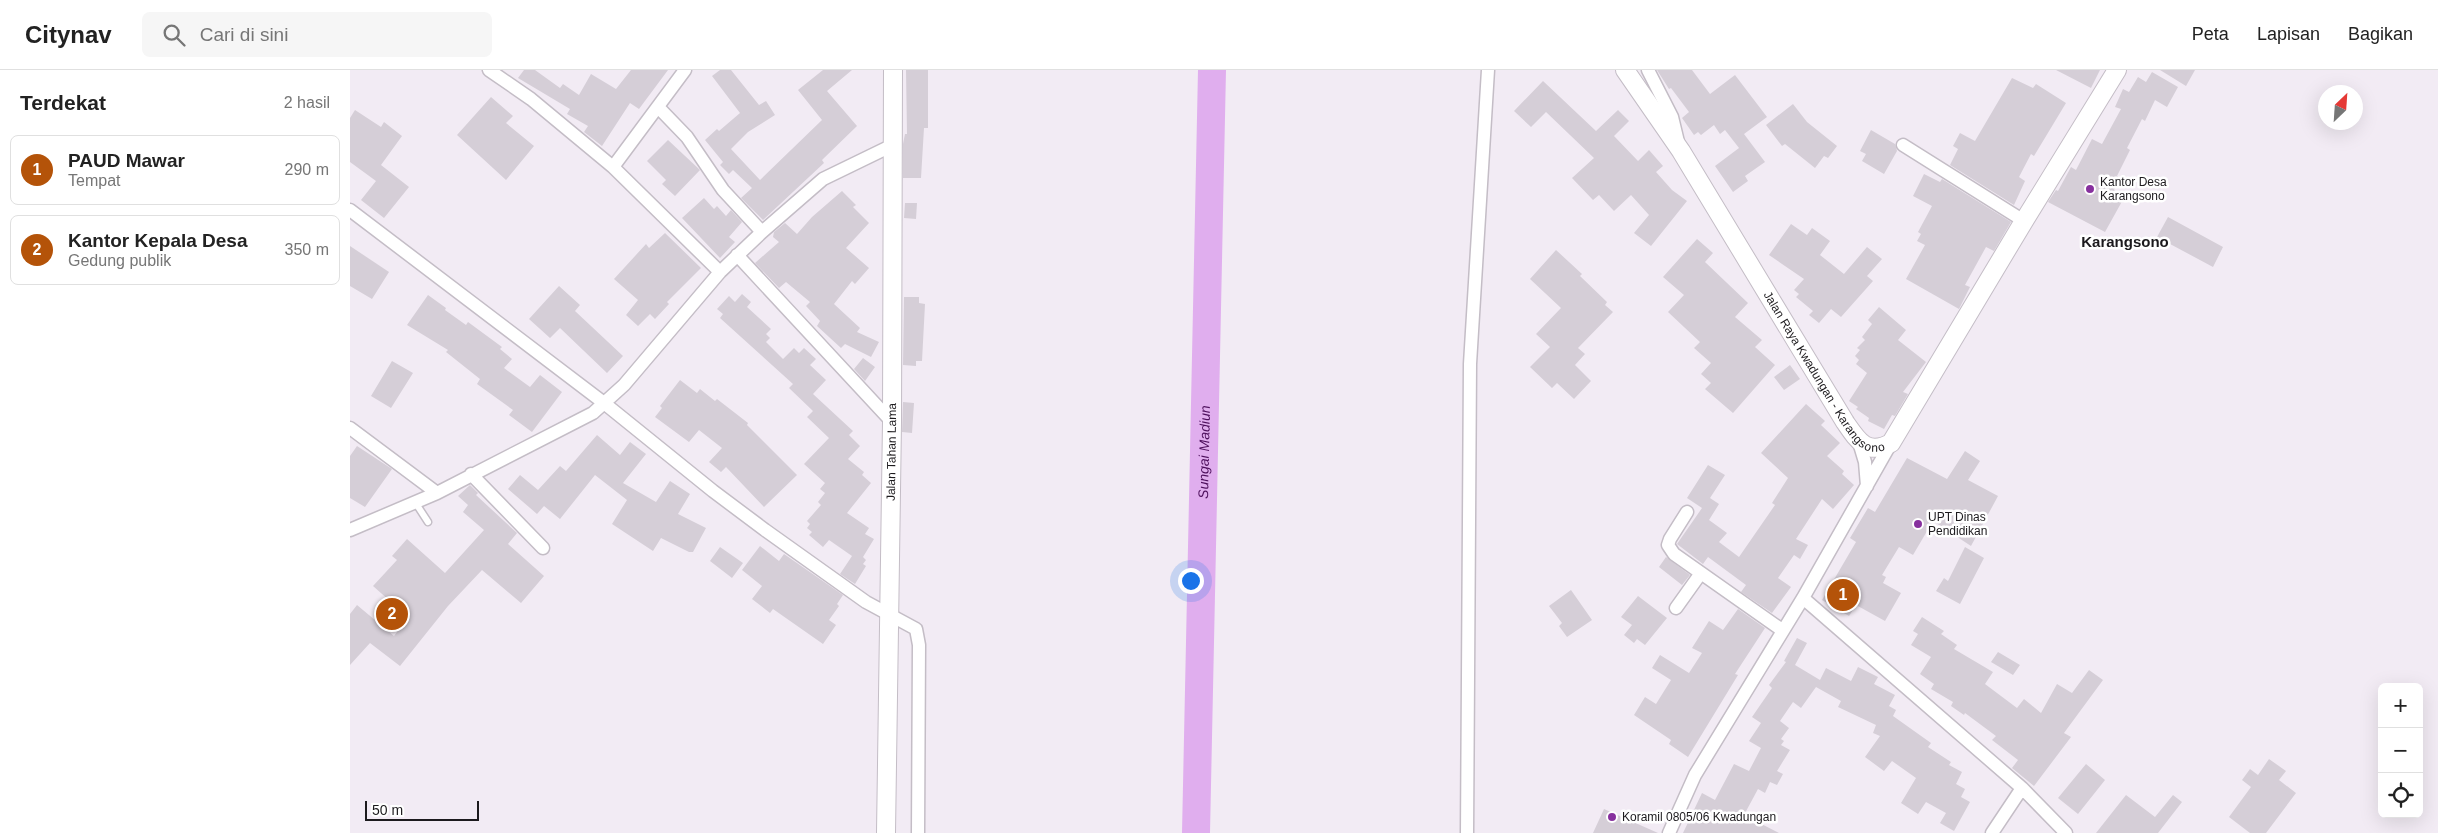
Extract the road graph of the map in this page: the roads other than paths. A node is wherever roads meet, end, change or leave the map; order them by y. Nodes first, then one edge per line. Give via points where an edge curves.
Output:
1 (489, 70) edge
2 (685, 70) edge
3 (893, 70) edge
4 (1488, 70) edge
5 (1625, 70) edge
6 (1648, 70) edge
7 (2117, 70) edge
8 (658, 107) junction
9 (893, 145) junction
10 (1903, 145) dead end
11 (1681, 151) junction
12 (613, 167) junction
13 (350, 210) edge
14 (2024, 221) junction
15 (762, 232) junction
16 (737, 255) junction
17 (720, 272) junction
18 (604, 403) junction
19 (892, 422) junction
20 (350, 428) edge
21 (1859, 442) junction
22 (1892, 443) junction
23 (472, 474) junction
24 (1866, 487) junction
25 (437, 492) junction
26 (415, 501) junction
27 (1687, 512) dead end
28 (428, 522) dead end
29 (350, 530) edge
30 (543, 548) dead end
31 (1701, 573) junction
32 (1803, 598) junction
33 (1676, 608) dead end
34 (890, 617) junction
35 (1782, 630) junction
36 (2022, 788) junction
37 (886, 833) edge
38 (918, 833) edge
39 (1467, 833) edge
40 (1669, 833) edge
41 (1992, 833) edge
42 (2066, 833) edge

1 - 12 street via 545,110
2 - 8 street
3 - 9 main road, Jalan Tahan Lama
4 - 39 street via 1470,364
5 - 11 main road, Jalan Raya Kwadungan - Karangsono
6 - 11 street via 1672,117
7 - 14 main road, Jalan Raya Kwadungan - Karangsono
8 - 12 street
8 - 15 street via 687,137 723,190
9 - 15 street via 823,179
9 - 19 main road, Jalan Tahan Lama
10 - 14 street
11 - 21 main road, Jalan Raya Kwadungan - Karangsono via 1790,334
12 - 17 street
13 - 18 street
14 - 22 main road, Jalan Raya Kwadungan - Karangsono
15 - 16 street
16 - 17 street
16 - 19 street
17 - 18 street via 624,385
18 - 23 street via 593,412
18 - 34 street via 728,502
19 - 34 main road, Jalan Tahan Lama
20 - 25 street
21 - 22 main road, Jalan Raya Kwadungan - Karangsono via 1873,448
21 - 24 street via 1866,462
22 - 24 street
23 - 25 street
23 - 30 street
24 - 32 street
25 - 26 street
26 - 28 lane
26 - 29 street
27 - 31 street via 1668,545 1674,554
31 - 33 street
31 - 35 street
32 - 35 street
32 - 36 street
34 - 37 main road, Jalan Tahan Lama
34 - 38 street via 910,625 919,634
35 - 40 street via 1695,775
36 - 41 street
36 - 42 street

